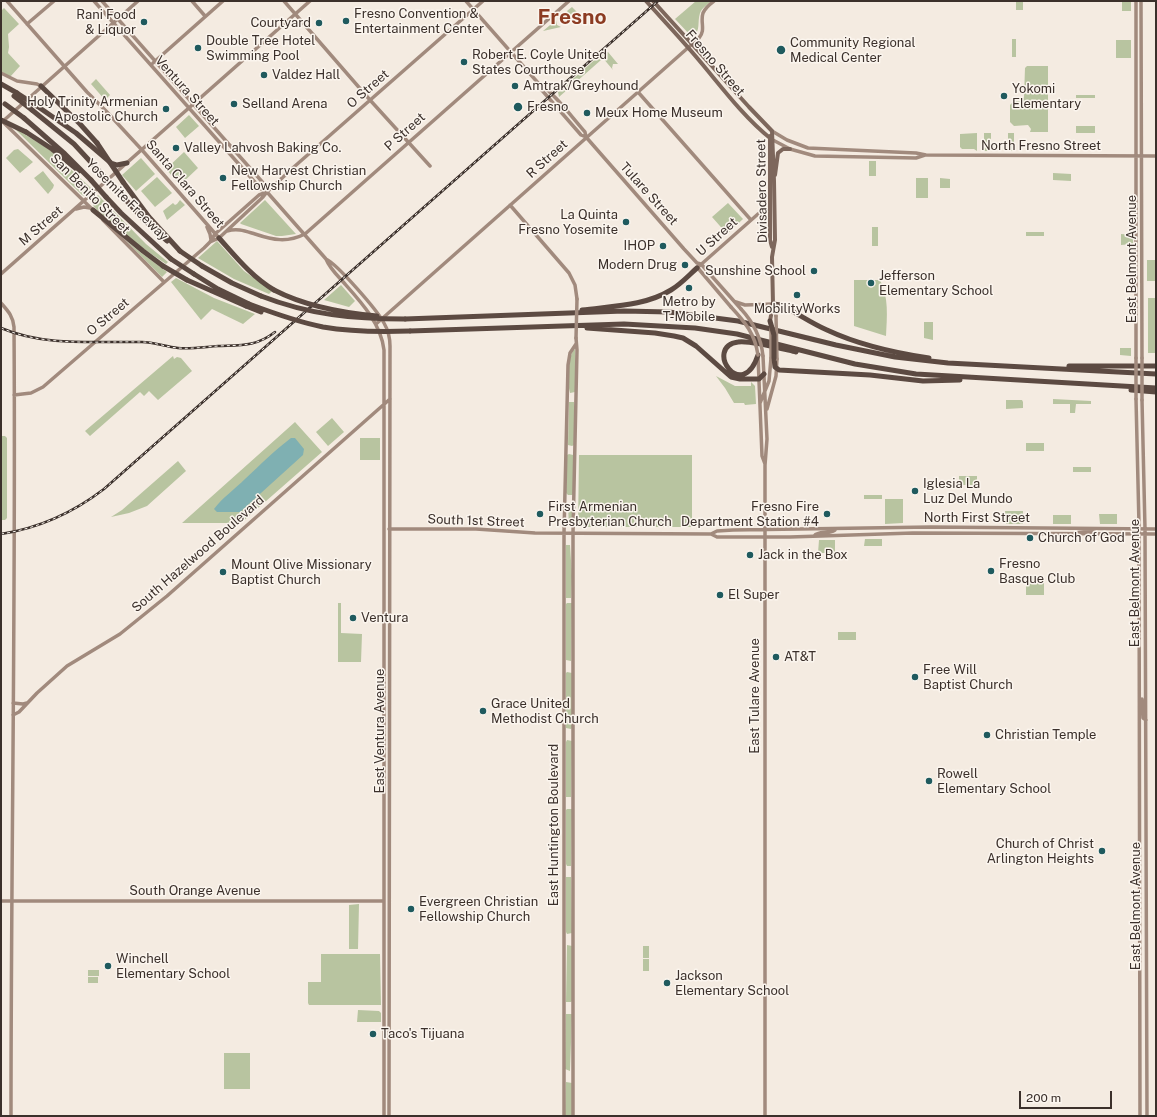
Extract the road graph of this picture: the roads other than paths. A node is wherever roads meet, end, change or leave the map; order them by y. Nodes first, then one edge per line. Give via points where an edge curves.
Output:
1 (7, 1) edge
2 (54, 1) edge
3 (94, 1) edge
4 (102, 1) edge
5 (138, 1) edge
6 (192, 1) edge
7 (223, 1) edge
8 (284, 1) edge
9 (310, 1) edge
10 (466, 1) edge
11 (483, 1) edge
12 (569, 1) edge
13 (646, 1) edge
14 (653, 1) edge
15 (714, 1) edge
16 (1136, 1) edge
17 (1141, 1) edge
18 (473, 9) junction
19 (295, 14) junction
20 (205, 16) junction
21 (118, 18) junction
22 (114, 23) junction
23 (27, 24) junction
24 (692, 44) junction
25 (688, 48) junction
26 (511, 52) junction
27 (155, 61) junction
28 (64, 65) junction
29 (151, 65) junction
30 (1, 73) edge
31 (1, 85) edge
32 (41, 86) junction
33 (638, 92) junction
34 (15, 94) junction
35 (370, 100) junction
36 (3, 103) edge
37 (194, 104) junction
38 (189, 108) junction
39 (1, 121) edge
40 (772, 131) junction
41 (586, 137) junction
42 (771, 139) junction
43 (408, 142) junction
44 (790, 149) junction
45 (142, 150) junction
46 (926, 155) junction
47 (1136, 156) junction
48 (1142, 156) junction
49 (1156, 156) edge
50 (127, 163) junction
51 (430, 166) dead end
52 (770, 177) junction
53 (91, 180) junction
54 (774, 181) junction
55 (267, 192) junction
56 (84, 201) junction
57 (775, 203) junction
58 (510, 205) junction
59 (75, 209) junction
60 (93, 210) junction
61 (770, 211) junction
62 (751, 220) junction
63 (236, 222) junction
64 (207, 226) junction
65 (240, 230) junction
66 (226, 231) junction
67 (305, 234) junction
68 (774, 234) junction
69 (217, 236) junction
70 (210, 242) junction
71 (773, 249) junction
72 (180, 251) junction
73 (326, 259) junction
74 (699, 265) junction
75 (1, 274) edge
76 (164, 282) junction
77 (734, 301) junction
78 (1, 303) edge
79 (773, 304) junction
80 (248, 305) junction
81 (541, 314) junction
82 (381, 319) junction
83 (408, 319) junction
84 (770, 321) joint
85 (376, 324) junction
86 (558, 326) junction
87 (576, 344) junction
88 (390, 346) joint
89 (384, 350) joint
90 (760, 356) junction
91 (774, 358) junction
92 (833, 358) junction
93 (997, 365) junction
94 (1156, 366) edge
95 (1037, 367) junction
96 (777, 369) junction
97 (764, 374) junction
98 (1156, 374) edge
99 (759, 379) junction
100 (991, 379) junction
101 (1072, 384) junction
102 (1156, 388) edge
103 (1156, 392) edge
104 (765, 393) junction
105 (14, 395) junction
106 (390, 399) junction
107 (384, 404) junction
108 (760, 406) junction
109 (766, 416) junction
110 (761, 420) junction
111 (767, 439) junction
112 (762, 440) junction
113 (766, 458) junction
114 (765, 465) junction
115 (1095, 528) junction
116 (384, 529) junction
117 (390, 529) junction
118 (1140, 529) junction
119 (1145, 529) junction
120 (1156, 529) edge
121 (765, 530) junction
122 (835, 530) junction
123 (564, 533) junction
124 (573, 533) junction
125 (711, 534) junction
126 (1072, 534) junction
127 (1139, 534) junction
128 (1145, 534) junction
129 (1156, 534) edge
130 (814, 536) junction
131 (765, 537) junction
132 (564, 600) junction
133 (574, 601) junction
134 (1140, 691) junction
135 (28, 702) junction
136 (14, 703) junction
137 (14, 715) junction
138 (1146, 720) junction
139 (1, 901) edge
140 (12, 901) junction
141 (384, 901) junction
142 (390, 901) junction
143 (10, 1116) edge
144 (384, 1116) edge
145 (389, 1116) edge
146 (564, 1116) edge
147 (573, 1116) edge
148 (766, 1116) edge
149 (1140, 1116) edge
150 (1147, 1116) edge

1 - 23 main road, Santa Clara Street
2 - 23 main road
3 - 22 main road, Ventura Street
4 - 21 main road, Ventura Street
5 - 21 main road
6 - 20 main road
7 - 20 main road
8 - 19 main road
9 - 19 main road, M Street
10 - 18 main road, Tulare Street
11 - 18 main road, O Street
12 - 26 main road, P Street
13 - 25 main road, Fresno Street
14 - 24 main road, Fresno Street
15 - 24 main road, R Street via 704,12 703,31
16 - 47 main road, East Belmont Avenue
17 - 48 main road, East Belmont Avenue
18 - 26 main road, Tulare Street
18 - 35 main road, O Street
19 - 35 main road
19 - 37 main road, M Street
20 - 27 main road
21 - 22 main road
21 - 27 main road, Ventura Street
22 - 28 main road
22 - 29 main road, Ventura Street
23 - 28 main road, Santa Clara Street
24 - 25 main road, R Street
24 - 40 main road, Fresno Street
25 - 33 main road, R Street
25 - 42 main road, Fresno Street
26 - 41 main road, Tulare Street via 560,104
26 - 43 main road, P Street
27 - 29 main road
27 - 37 main road, Ventura Street
28 - 32 main road
28 - 45 main road, Santa Clara Street
29 - 38 main road, Ventura Street
30 - 32 main road via 17,81
31 - 34 highway
32 - 39 main road
32 - 72 highway, bridge via 97,144 149,217
33 - 41 main road, R Street
33 - 62 main road
34 - 50 highway, bridge via 76,133 111,164
34 - 72 highway, Yosemite Freeway, bridge via 74,144 149,225
35 - 43 main road
35 - 55 main road, O Street
36 - 53 highway, Yosemite Freeway, bridge via 24,118
37 - 38 main road, M Street
37 - 55 main road, Ventura Street via 266,185
38 - 45 main road, M Street
38 - 55 main road, Ventura Street via 260,188
39 - 53 highway, bridge via 26,132 52,149
39 - 56 main road, San Benito Street
40 - 42 main road, Divisadero Street
40 - 46 main road, North Fresno Street via 808,148 916,152
41 - 58 main road, R Street
41 - 74 main road, Tulare Street
42 - 44 main road, North Fresno Street
42 - 52 main road, Divisadero Street
42 - 54 main road, Divisadero Street
43 - 51 main road
43 - 67 main road, P Street
44 - 46 main road, North Fresno Street via 814,156 916,158
44 - 54 main road via 783,149 778,153
45 - 50 main road, M Street
45 - 64 main road, Santa Clara Street
46 - 47 main road, North Fresno Street
47 - 48 main road, North Fresno Street
47 - 118 main road, East Belmont Avenue, bridge via 1136,399
48 - 49 main road, North Fresno Street
48 - 119 main road, East Belmont Avenue, bridge
50 - 56 main road, M Street
52 - 57 main road via 772,200
52 - 61 main road, Divisadero Street
53 - 80 highway, Yosemite Freeway, bridge via 121,213 171,259
54 - 57 main road, Divisadero Street
55 - 63 main road, O Street
55 - 67 main road, Ventura Street
55 - 69 main road, O Street via 259,194
56 - 59 main road, M Street
56 - 60 main road, San Benito Street
57 - 68 main road, Divisadero Street
58 - 82 main road, R Street
58 - 87 main road, East Huntington Boulevard, bridge via 569,273 575,285
59 - 60 main road, M Street via 87,207
59 - 75 main road, M Street
60 - 76 main road, San Benito Street
60 - 80 highway, bridge via 164,266 187,280
61 - 62 main road, U Street via 761,212
61 - 68 main road
61 - 71 main road, Divisadero Street via 770,240
62 - 74 main road, U Street
63 - 65 main road
63 - 66 main road, O Street
64 - 69 main road, Santa Clara Street
64 - 70 main road
65 - 66 main road, P Street
65 - 67 main road, P Street via 280,240 294,239
66 - 69 main road, O Street
67 - 73 main road, Ventura Street
68 - 71 main road, Divisadero Street
69 - 70 main road, O Street
69 - 83 highway, bridge via 251,273 274,290 330,308
70 - 76 main road, O Street
71 - 79 main road, Divisadero Street
72 - 83 highway, Yosemite Freeway, bridge via 232,283 300,309 367,319
73 - 82 main road, Ventura Street via 332,262
73 - 85 main road, Ventura Street via 328,265
74 - 77 main road, Tulare Street
74 - 81 highway via 673,289 651,300
74 - 90 main road, Tulare Street, bridge via 750,328
76 - 105 main road, O Street via 43,387 31,393
77 - 79 main road via 745,305
77 - 90 main road, Tulare Street, bridge via 758,332 761,342
78 - 105 main road via 13,320
79 - 84 main road, Divisadero Street
79 - 91 main road, Divisadero Street, bridge via 776,316
79 - 93 highway via 781,305 838,335 868,345 924,357
80 - 86 highway, bridge via 278,318 350,330 410,331
81 - 83 highway
81 - 93 highway via 642,311 696,315 761,326 894,357
82 - 85 main road, R Street
82 - 88 main road, Ventura Street via 388,332
84 - 91 highway, bridge via 774,334
85 - 89 main road, Ventura Street via 382,335
86 - 92 highway via 638,324 695,328 737,334
86 - 99 highway via 674,336 696,346 731,377
87 - 123 main road, East Huntington Boulevard via 570,353 568,365
87 - 124 main road, East Huntington Boulevard
88 - 106 main road, East Ventura Avenue
89 - 107 main road, East Ventura Avenue
90 - 92 highway via 751,370 740,374 735,373 724,363 726,349 740,342
90 - 97 main road, East Tulare Avenue
90 - 99 main road, East Tulare Avenue
91 - 96 highway
91 - 104 main road, Divisadero Street
92 - 100 highway via 916,374
93 - 95 highway
94 - 95 highway
95 - 98 highway
96 - 100 highway via 923,381
96 - 109 main road
97 - 99 highway
97 - 104 main road, East Tulare Avenue
99 - 108 main road, East Tulare Avenue
100 - 101 highway
101 - 102 highway
101 - 103 highway
104 - 108 main road, Divisadero Street
104 - 109 main road, East Tulare Avenue
105 - 136 main road
106 - 107 main road, South Hazelwood Boulevard
106 - 117 main road, East Ventura Avenue
107 - 116 main road, East Ventura Avenue
107 - 135 main road, South Hazelwood Boulevard via 167,596 120,634 66,666
108 - 110 main road, East Tulare Avenue
109 - 111 main road, East Tulare Avenue
110 - 111 main road
110 - 112 main road, East Tulare Avenue
111 - 113 main road, East Tulare Avenue
112 - 113 main road
112 - 114 main road, East Tulare Avenue
113 - 114 main road, East Tulare Avenue
114 - 121 main road, East Tulare Avenue
115 - 118 main road, North First Street
115 - 122 main road, North First Street via 923,527
115 - 126 main road via 1092,531
116 - 117 main road, South 1st Street
116 - 141 main road, East Ventura Avenue
117 - 123 main road, South 1st Street
117 - 142 main road, East Ventura Avenue
118 - 119 main road, North First Street
118 - 127 main road, East Belmont Avenue
119 - 120 main road, North First Street
119 - 128 main road, East Belmont Avenue
121 - 122 main road, North First Street
121 - 125 main road, South 1st Street via 718,531
121 - 131 main road, East Tulare Avenue
122 - 130 main road via 817,533
123 - 124 main road, South 1st Street
123 - 132 main road, East Huntington Boulevard
124 - 125 main road, South 1st Street
124 - 133 main road, East Huntington Boulevard
125 - 131 main road, South 1st Street via 717,537
126 - 127 main road, North First Street
126 - 130 main road, North First Street via 912,533
127 - 128 main road, North First Street
127 - 134 main road, East Belmont Avenue
128 - 129 main road, North First Street
128 - 138 main road, East Belmont Avenue
130 - 131 main road, South 1st Street
131 - 148 main road, East Tulare Avenue
132 - 133 main road
132 - 146 main road, East Huntington Boulevard
133 - 147 main road, East Huntington Boulevard
134 - 138 main road via 1142,715
134 - 149 main road, East Belmont Avenue
135 - 136 main road
135 - 137 main road, South Hazelwood Boulevard
136 - 137 main road
137 - 140 main road
138 - 150 main road, East Belmont Avenue
139 - 140 main road, South Orange Avenue
140 - 141 main road, South Orange Avenue
140 - 143 main road
141 - 142 main road, South Orange Avenue
141 - 144 main road, East Ventura Avenue
142 - 145 main road, East Ventura Avenue

